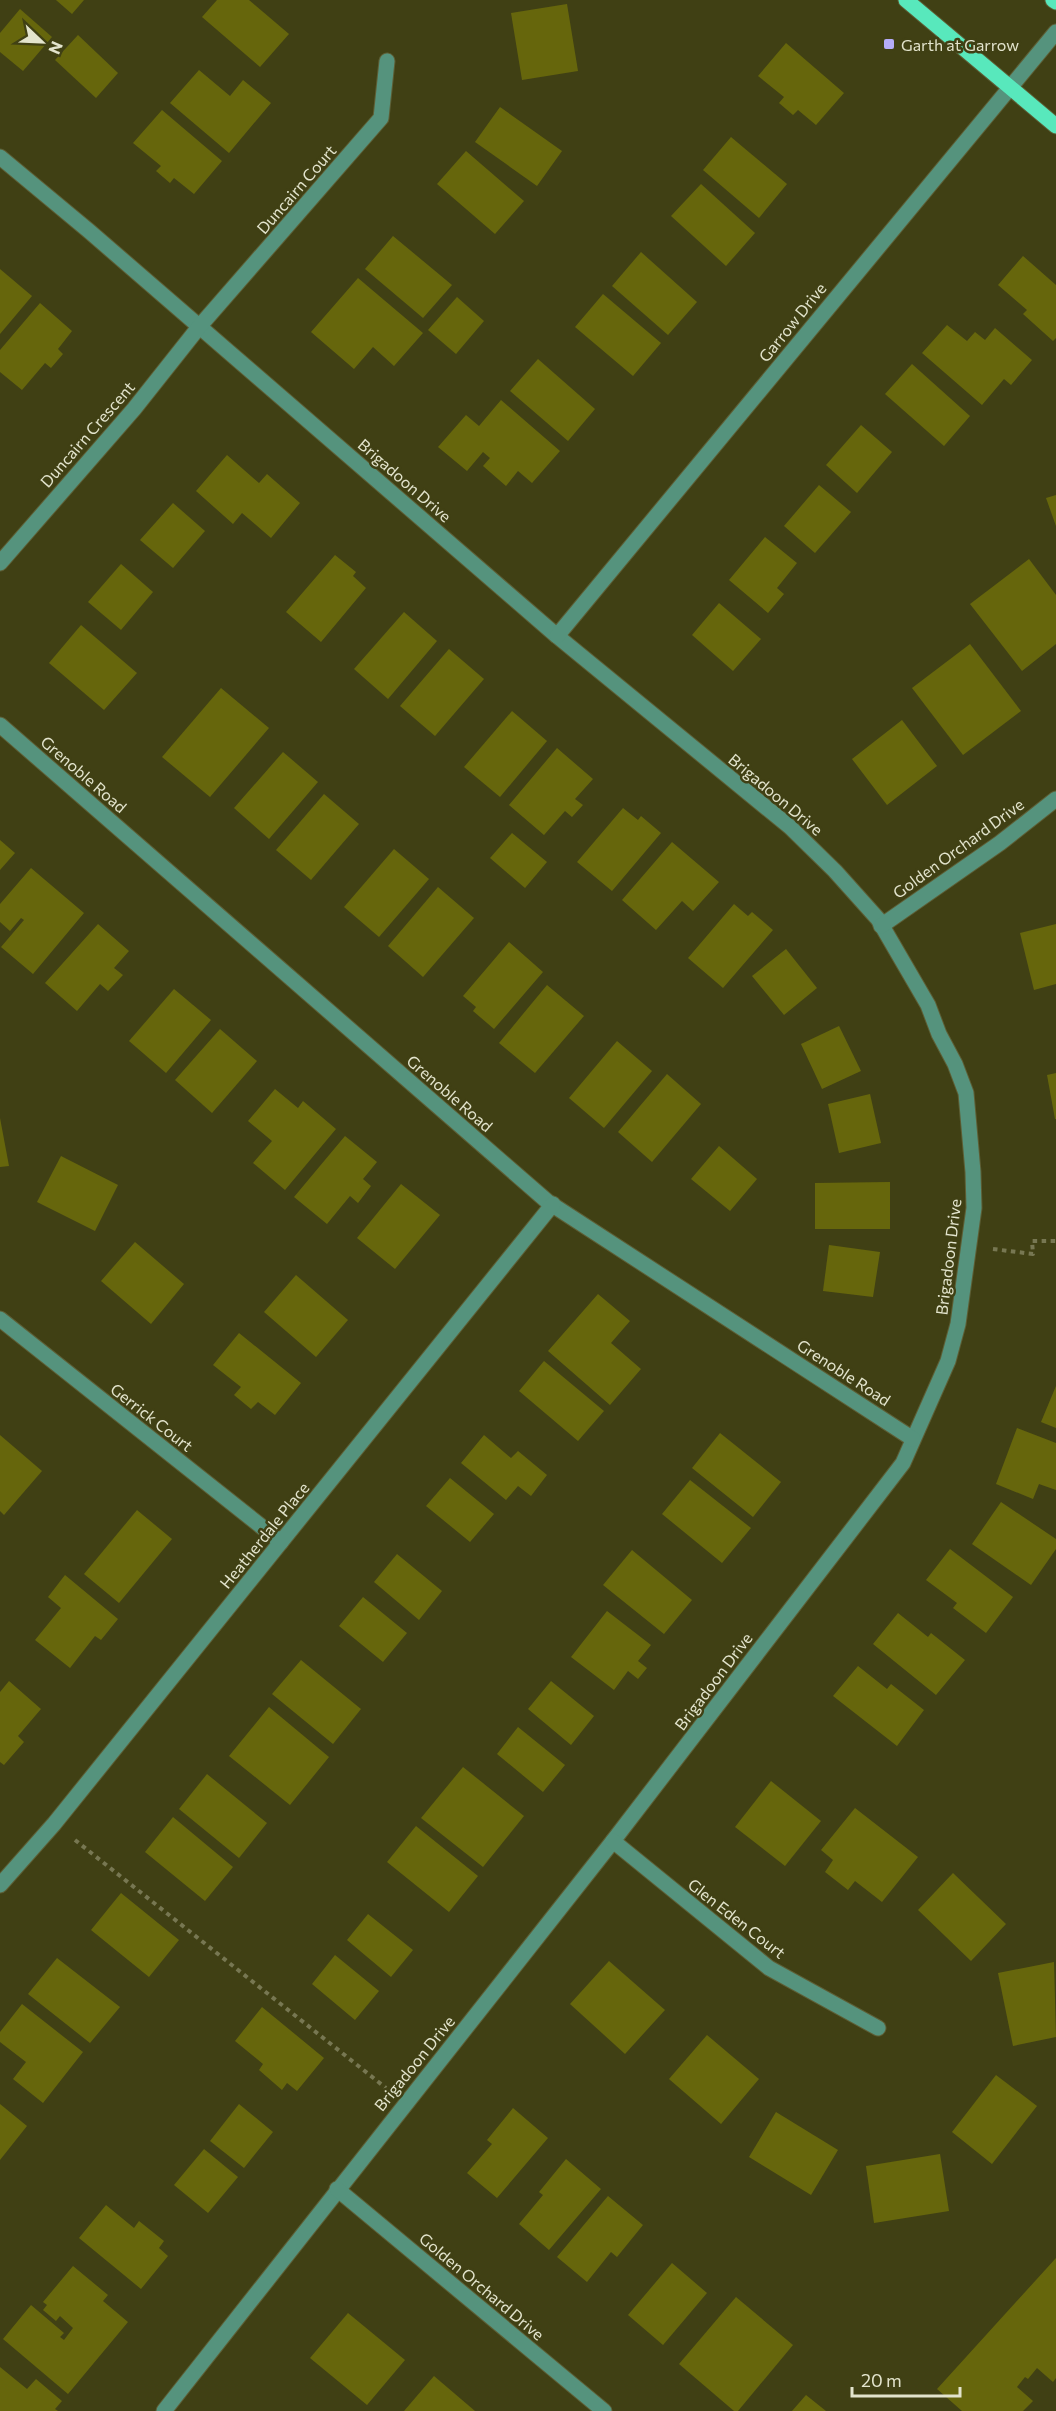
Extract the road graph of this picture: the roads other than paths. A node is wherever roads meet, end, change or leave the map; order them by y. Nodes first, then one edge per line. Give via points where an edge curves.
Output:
1 (906, 0) edge
2 (1056, 32) edge
3 (387, 61) dead end
4 (1009, 87) junction
5 (1056, 126) edge
6 (0, 157) edge
7 (199, 327) junction
8 (0, 563) edge
9 (557, 636) junction
10 (0, 725) edge
11 (1056, 799) edge
12 (881, 926) junction
13 (553, 1204) junction
14 (0, 1320) edge
15 (914, 1439) junction
16 (281, 1542) junction
17 (613, 1841) junction
18 (0, 1885) edge
19 (878, 2028) dead end
20 (337, 2189) junction
21 (164, 2411) edge
22 (604, 2411) edge

1 - 4 main road
2 - 4 street, Garrow Drive
3 - 7 street, Duncairn Court via 381,118
4 - 5 main road
4 - 9 street, Garrow Drive
6 - 7 street, Brigadoon Drive
7 - 8 street, Duncairn Crescent via 134,409
7 - 9 street, Brigadoon Drive
9 - 12 street, Brigadoon Drive via 798,835 835,871
10 - 13 street, Grenoble Road
11 - 12 street, Golden Orchard Drive
12 - 15 street, Brigadoon Drive via 928,1005 966,1093 974,1208 958,1324 948,1360
13 - 15 street, Grenoble Road
13 - 16 street, Heatherdale Place
14 - 16 street, Gerrick Court
15 - 17 street, Brigadoon Drive via 903,1463
16 - 18 street, Heatherdale Place via 54,1824
17 - 19 street, Glen Eden Court via 769,1968
17 - 20 street, Brigadoon Drive
20 - 21 street, Brigadoon Drive
20 - 22 street, Golden Orchard Drive

